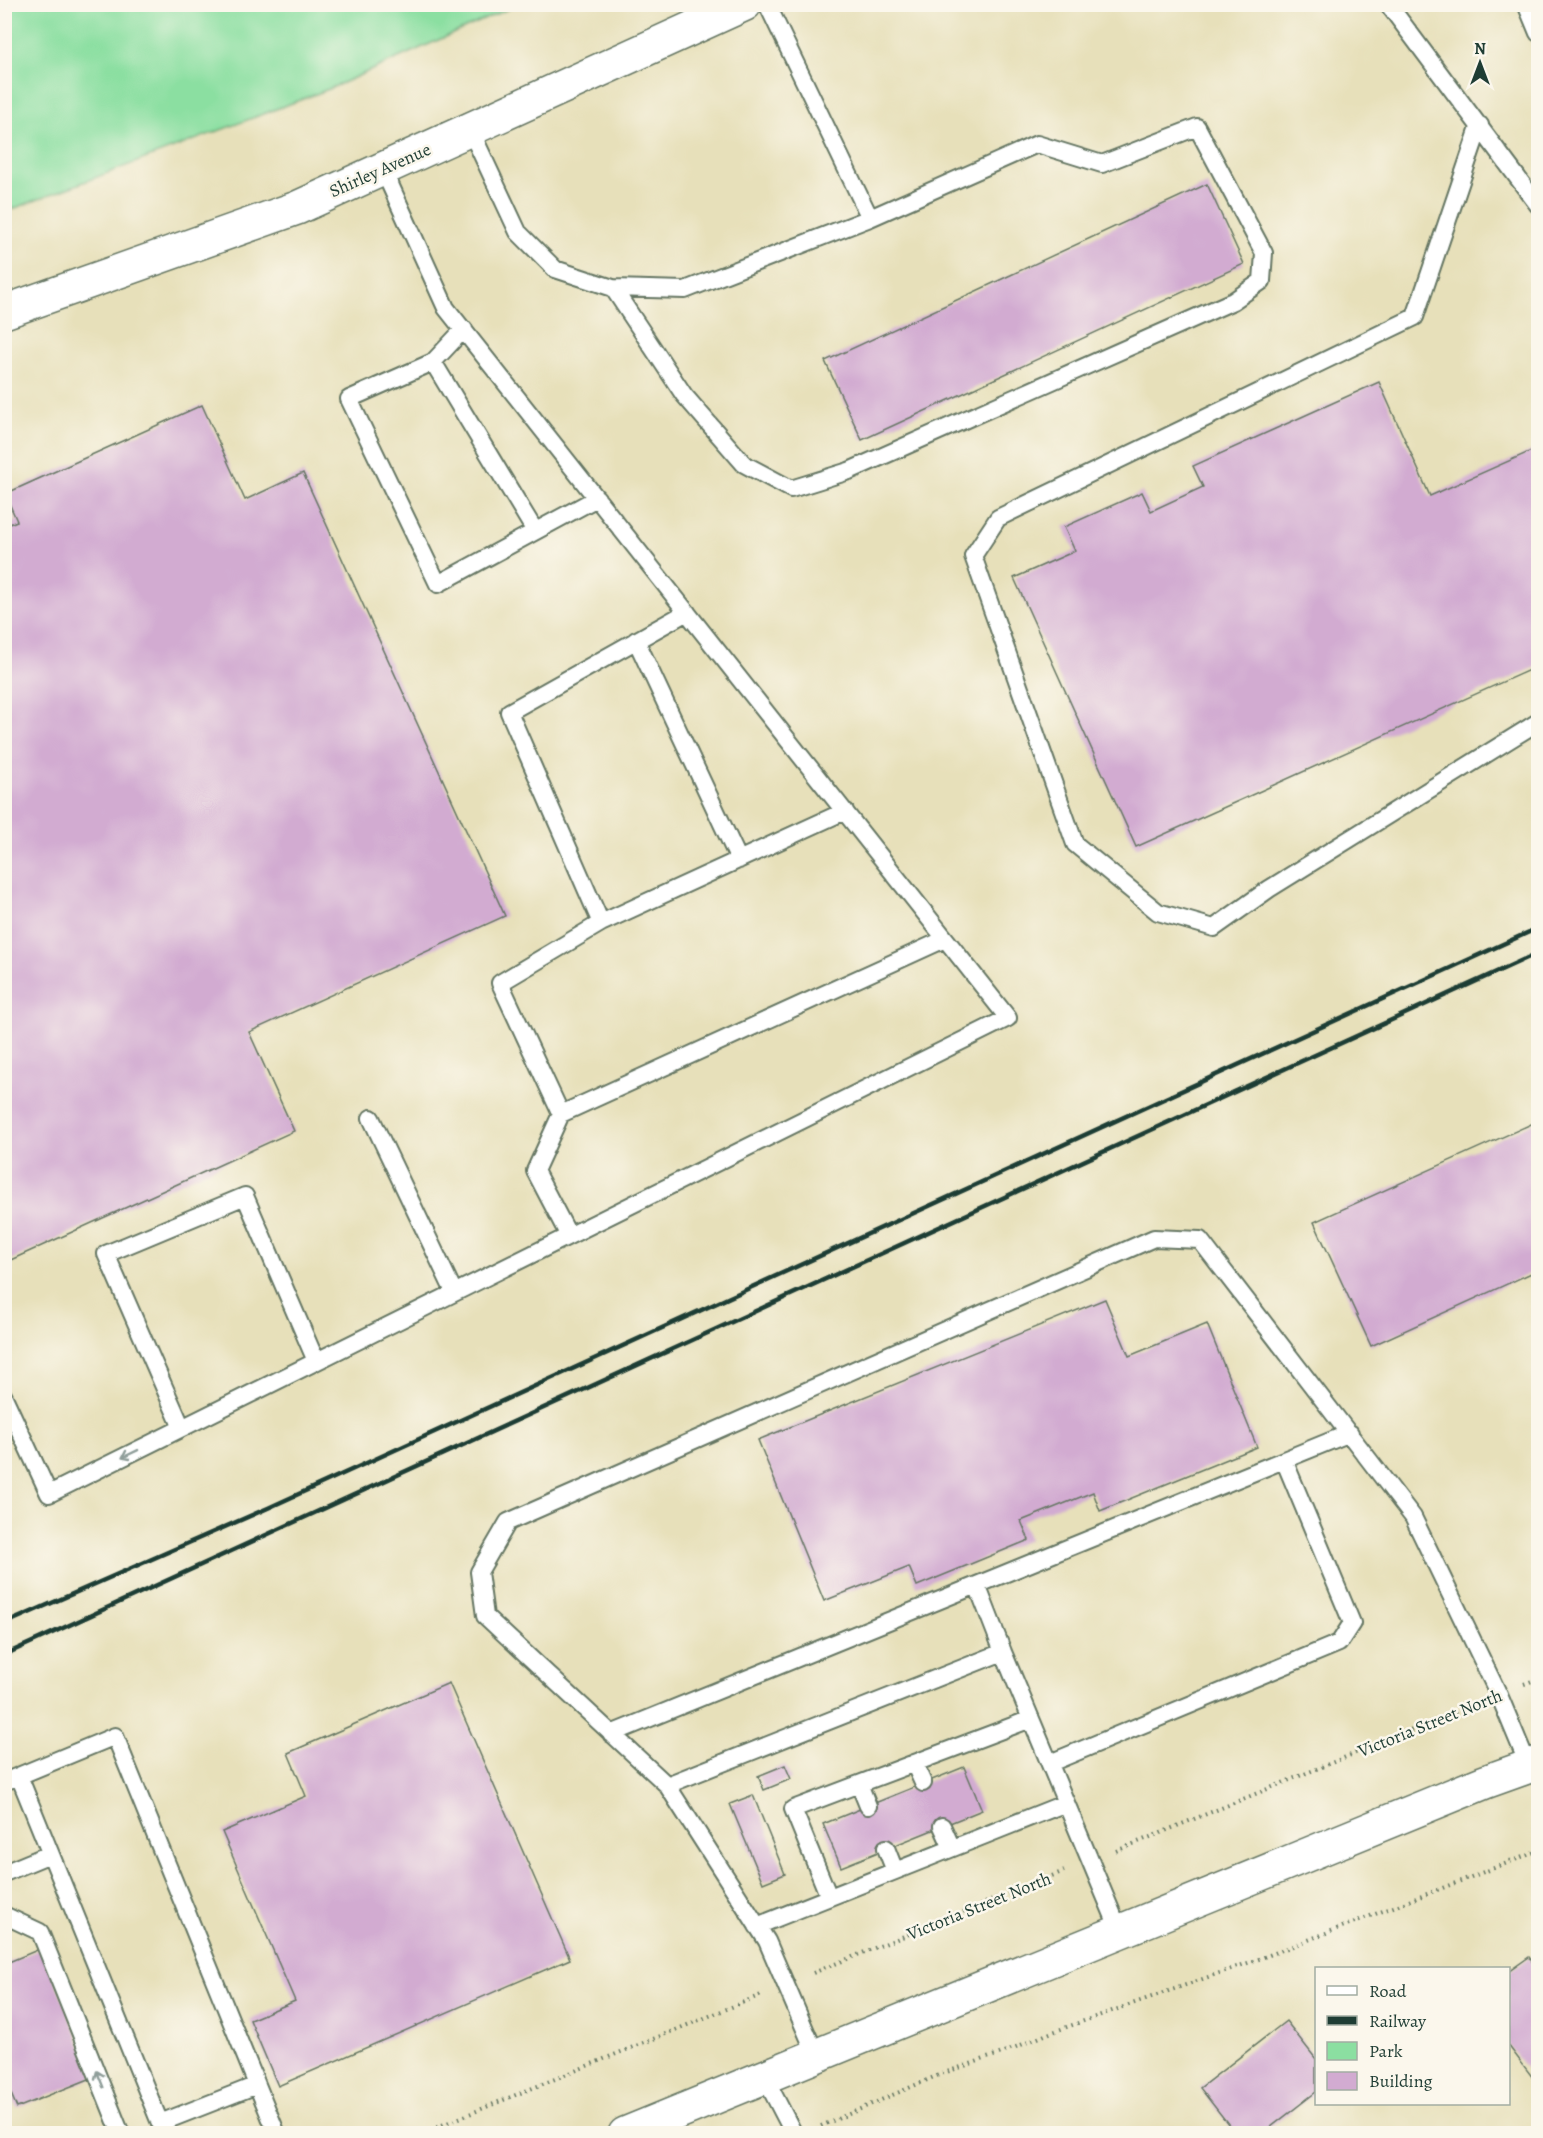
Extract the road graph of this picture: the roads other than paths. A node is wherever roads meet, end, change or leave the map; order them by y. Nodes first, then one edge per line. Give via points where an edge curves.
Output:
1 (745, 4) edge
2 (767, 4) edge
3 (1388, 4) edge
4 (1526, 4) edge
5 (1539, 33) edge
6 (1480, 125) junction
7 (470, 129) junction
8 (383, 169) junction
9 (1537, 201) edge
10 (870, 218) junction
11 (613, 288) junction
12 (4, 312) edge
13 (464, 329) junction
14 (432, 362) junction
15 (597, 498) junction
16 (535, 531) junction
17 (687, 612) junction
18 (636, 640) junction
19 (1539, 722) edge
20 (844, 811) junction
21 (739, 860) junction
22 (601, 923) junction
23 (945, 939) junction
24 (561, 1114) junction
25 (371, 1118) dead end
26 (569, 1236) junction
27 (454, 1292) junction
28 (316, 1361) junction
29 (4, 1397) edge
30 (182, 1428) junction
31 (1350, 1433) junction
32 (1284, 1460) junction
33 (977, 1585) junction
34 (1003, 1652) junction
35 (1031, 1719) junction
36 (611, 1734) junction
37 (914, 1763) junction
38 (1050, 1763) junction
39 (1534, 1765) edge
40 (12, 1779) edge
41 (923, 1783) dead end
42 (859, 1784) junction
43 (667, 1785) junction
44 (1066, 1803) junction
45 (868, 1806) dead end
46 (942, 1826) dead end
47 (886, 1848) dead end
48 (952, 1848) junction
49 (50, 1854) junction
50 (895, 1871) junction
51 (4, 1873) edge
52 (829, 1897) junction
53 (4, 1915) edge
54 (757, 1926) junction
55 (1120, 1932) junction
56 (816, 2055) junction
57 (764, 2076) junction
58 (257, 2085) junction
59 (663, 2126) edge
60 (121, 2133) edge
61 (277, 2133) edge
62 (625, 2133) edge
63 (794, 2133) edge

1 - 7 main road, Shirley Avenue
2 - 10 lane
3 - 6 lane
4 - 5 lane
6 - 9 lane
6 - 19 lane via 1415,317 998,518 973,556 1075,843 1158,912 1214,928 1269,889
7 - 8 main road, Shirley Avenue
7 - 11 lane via 518,232 555,269
8 - 12 main road, Shirley Avenue via 297,208
8 - 13 lane via 446,308
10 - 11 lane via 685,290
10 - 11 lane via 1037,144 1102,164 1197,127 1264,253 1262,281 1233,301 893,452 791,489 744,464 684,395
13 - 14 lane
13 - 15 lane
14 - 16 lane
14 - 16 lane via 349,399 438,584
15 - 16 lane
15 - 17 lane
17 - 18 lane
17 - 20 lane
18 - 21 lane
18 - 22 lane via 509,712
20 - 21 lane
20 - 23 lane
21 - 22 lane
22 - 24 lane via 500,983
23 - 24 lane
23 - 26 lane via 1008,1018
24 - 26 lane via 535,1171
25 - 27 lane
26 - 27 lane
27 - 28 lane
28 - 30 lane
28 - 30 lane via 245,1196 106,1254
30 -> 29 lane via 49,1494
31 - 32 lane
31 - 36 lane via 1200,1240 1154,1238 508,1522 478,1572 485,1616
31 - 39 lane via 1413,1517
32 - 33 lane
32 - 38 lane via 1352,1623 1339,1643
33 - 34 lane
33 - 36 lane
34 - 35 lane
34 - 43 lane
35 - 37 lane
35 - 38 lane
36 - 43 lane
37 - 41 lane
37 - 42 lane
38 - 44 lane
39 - 55 main road
40 - 49 lane
40 - 58 lane via 115,1736
42 - 45 lane
42 - 52 lane via 793,1809
43 - 54 lane
44 - 48 lane
44 - 55 lane
46 - 48 lane
47 - 50 lane
48 - 50 lane
49 - 51 lane
49 - 58 lane via 160,2123
50 - 52 lane
52 - 54 lane
60 -> 53 lane via 40,1932
54 - 56 lane
55 - 56 main road
56 - 57 main road
57 - 59 main road
57 - 63 lane
58 - 61 lane
59 - 62 main road

